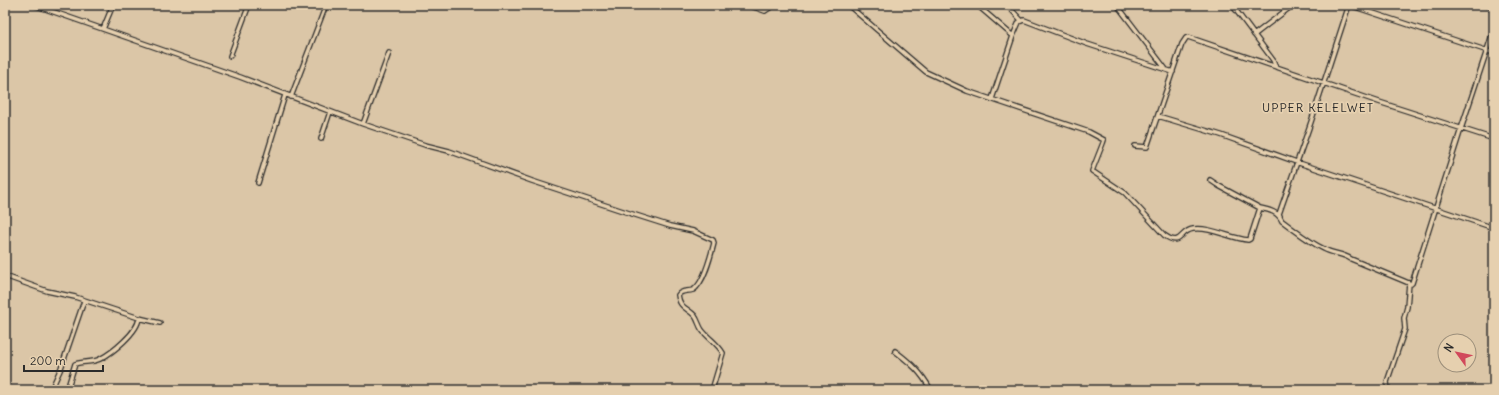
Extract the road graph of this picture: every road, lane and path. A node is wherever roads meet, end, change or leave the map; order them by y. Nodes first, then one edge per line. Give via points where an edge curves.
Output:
1 (34, 5) edge
2 (112, 5) edge
3 (249, 5) edge
4 (326, 5) edge
5 (748, 5) edge
6 (774, 5) edge
7 (848, 5) edge
8 (977, 5) edge
9 (1007, 5) edge
10 (1117, 5) edge
11 (1232, 5) edge
12 (1293, 5) edge
13 (1349, 5) edge
14 (1487, 5) edge
15 (1494, 7) edge
16 (1021, 20) junction
17 (103, 29) junction
18 (1494, 29) edge
19 (1254, 35) junction
20 (1013, 36) junction
21 (1487, 51) junction
22 (389, 53) dead end
23 (1494, 53) edge
24 (230, 56) dead end
25 (1276, 67) junction
26 (1165, 69) junction
27 (1173, 72) junction
28 (1324, 83) junction
29 (285, 95) junction
30 (291, 97) junction
31 (992, 99) junction
32 (330, 112) junction
33 (1158, 116) junction
34 (363, 124) junction
35 (1461, 129) junction
36 (321, 138) dead end
37 (1494, 139) edge
38 (1135, 146) dead end
39 (1297, 162) junction
40 (1210, 180) dead end
41 (258, 183) dead end
42 (1260, 208) junction
43 (1436, 208) junction
44 (1280, 216) junction
45 (1494, 228) edge
46 (5, 276) edge
47 (1409, 283) junction
48 (84, 301) junction
49 (139, 318) junction
50 (160, 323) dead end
51 (895, 351) dead end
52 (50, 390) edge
53 (68, 390) edge
54 (712, 390) edge
55 (931, 390) edge
56 (1388, 390) edge

1 - 17 street
2 - 17 street
3 - 24 street
4 - 30 street
5 - 6 street via 765,11
7 - 31 street via 926,72 958,88
8 - 20 street
9 - 16 street
10 - 26 street
11 - 19 street
12 - 19 street
13 - 21 street
13 - 28 street
14 - 15 street
16 - 20 street
16 - 26 street
17 - 29 street
18 - 21 street
19 - 25 street
20 - 31 street
21 - 23 street
21 - 35 street
22 - 34 street
25 - 27 street via 1188,37 1182,44
25 - 28 street
26 - 27 street
27 - 33 street
28 - 35 street
28 - 39 street
29 - 30 street
29 - 41 street
30 - 32 street
31 - 42 street via 1102,138 1104,140 1092,170 1121,190 1172,240 1178,240 1189,230 1201,229 1248,240
32 - 34 street
32 - 36 street
33 - 38 street via 1147,147
33 - 39 street
34 - 54 street via 611,207 693,231 713,240 701,282 692,290 678,295 682,306 695,316 702,330 723,353
35 - 37 street
35 - 43 street
39 - 43 street
39 - 44 street
40 - 42 street
42 - 44 street via 1273,211
43 - 45 street
43 - 47 street via 1412,283
44 - 47 street via 1282,221 1330,252 1343,254
46 - 48 street
47 - 56 street via 1405,329 1387,382
48 - 49 street
48 - 52 street via 61,368
49 - 50 street
49 - 53 street via 120,346 100,360 76,364
51 - 55 street via 915,366

